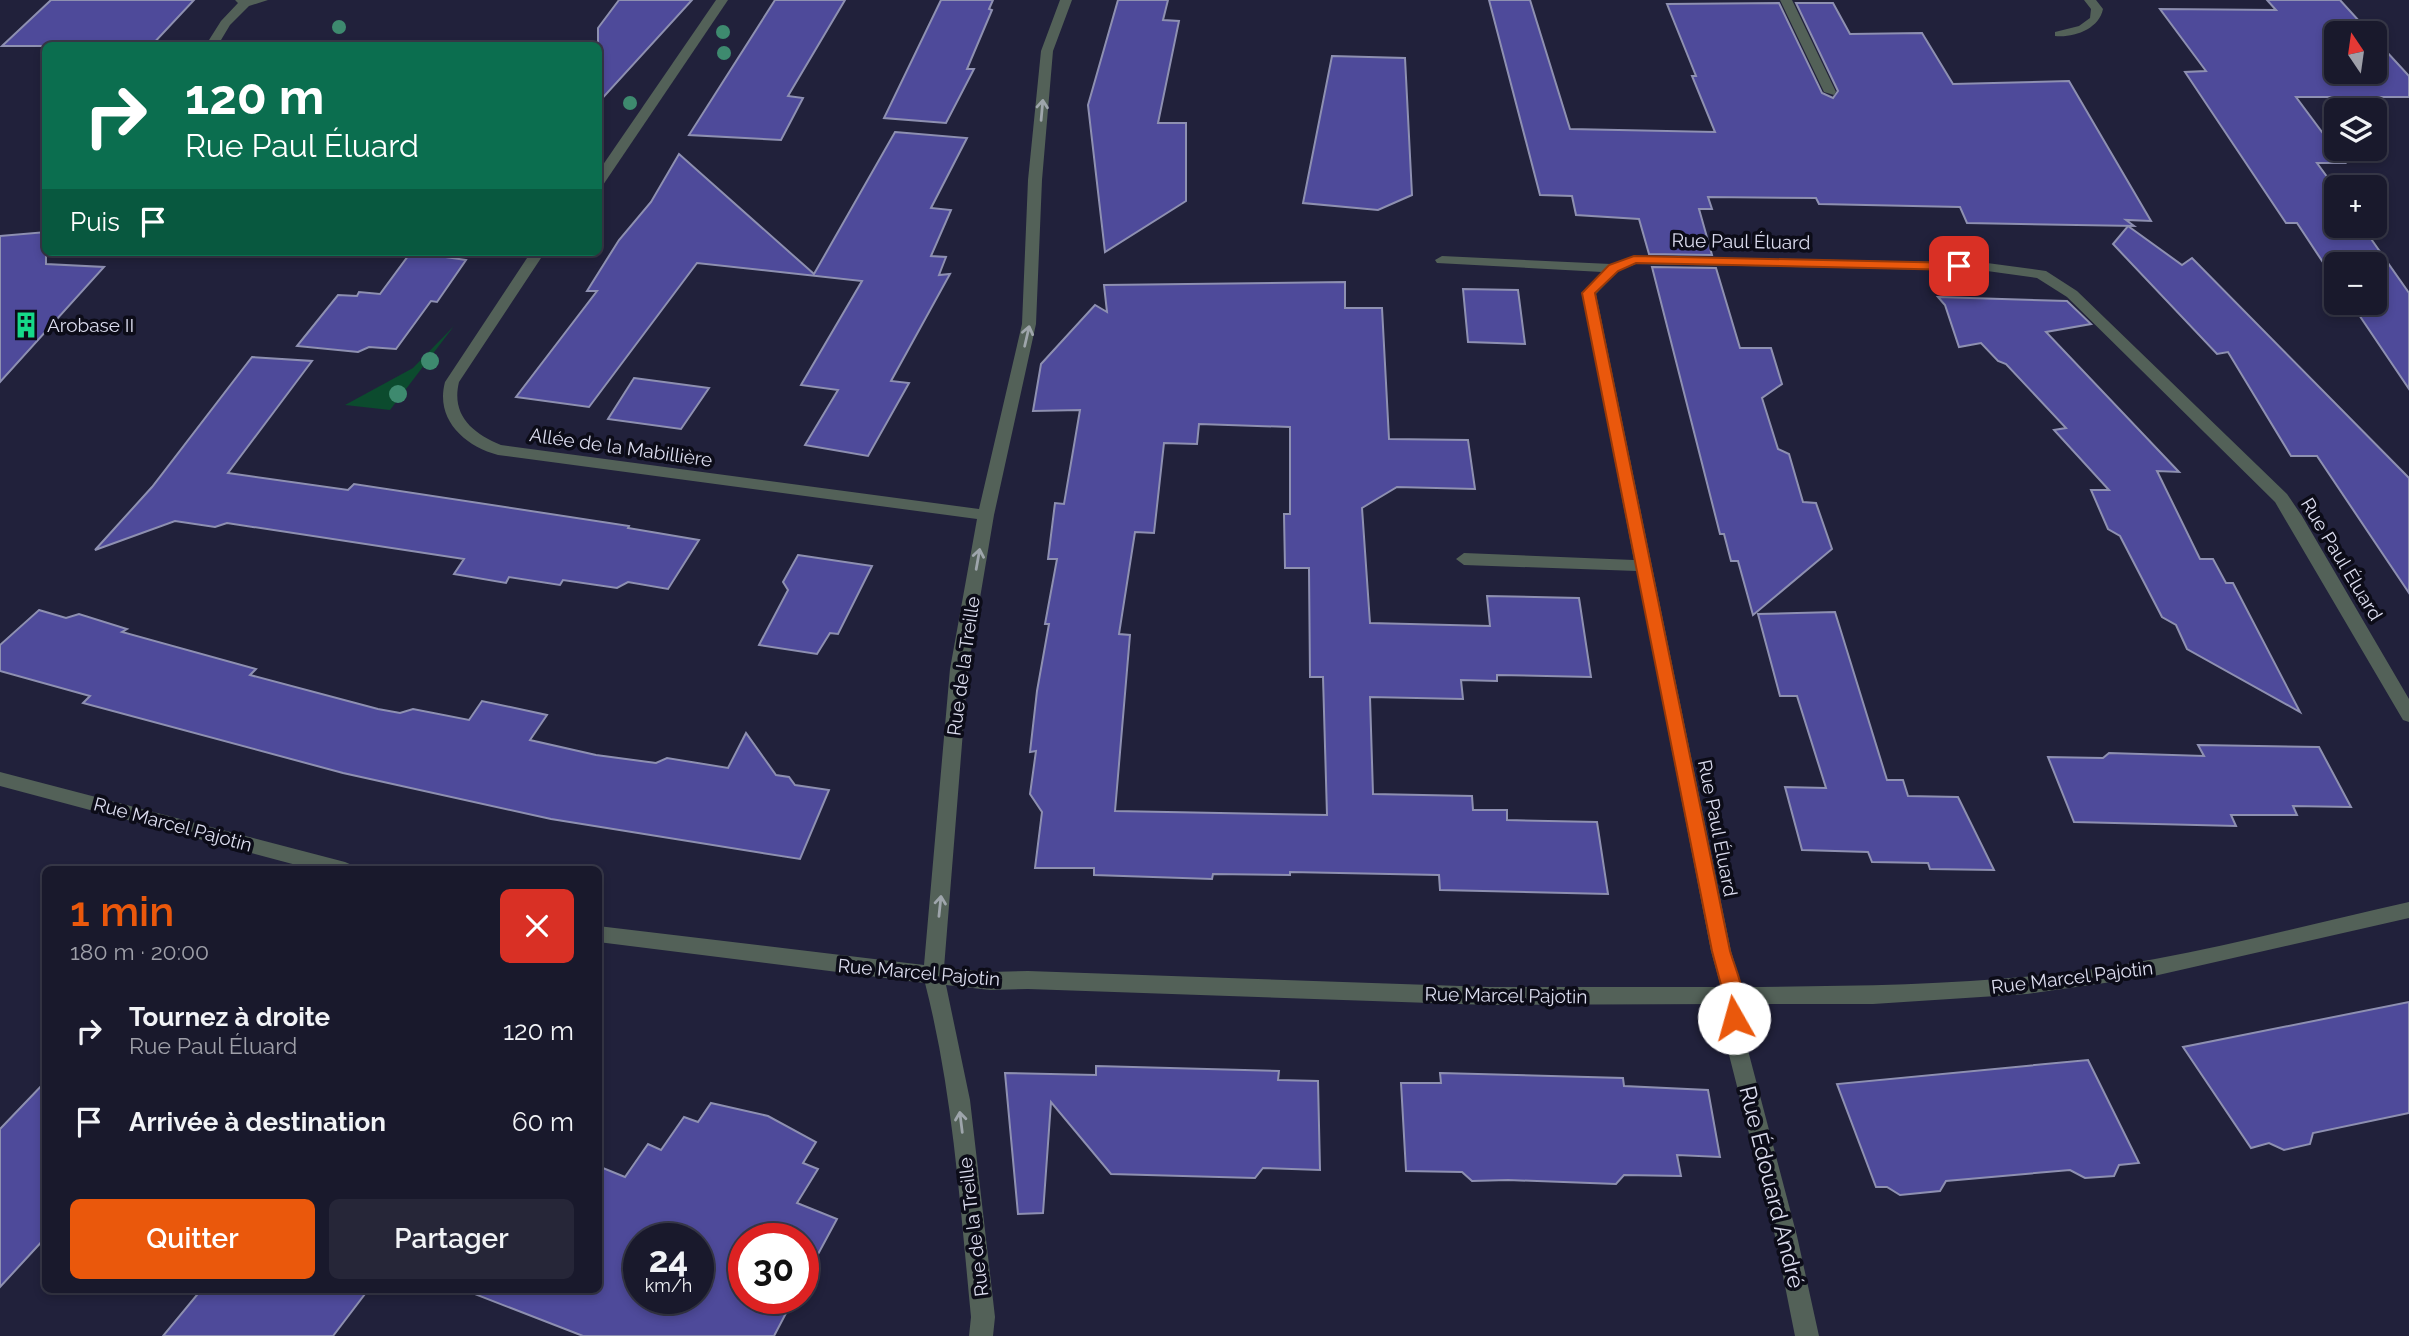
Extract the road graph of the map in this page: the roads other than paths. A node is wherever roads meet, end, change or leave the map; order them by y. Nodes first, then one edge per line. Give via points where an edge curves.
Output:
1 (262, 0) edge
2 (722, 0) edge
3 (1066, 0) edge
4 (1786, 0) edge
5 (2090, 0) edge
6 (243, 1) edge
7 (2059, 34) dead end
8 (216, 42) edge
9 (1830, 92) dead end
10 (602, 176) edge
11 (535, 256) edge
12 (1442, 260) dead end
13 (1613, 268) junction
14 (986, 514) junction
15 (1464, 559) dead end
16 (1644, 566) junction
17 (2409, 715) edge
18 (0, 779) edge
19 (330, 866) edge
20 (2409, 910) edge
21 (602, 935) edge
22 (933, 974) junction
23 (1734, 996) junction
24 (981, 1336) edge
25 (1807, 1336) edge

1 - 6 street
2 - 10 street
14 -> 3 street, Rue de la Treille via 1029,324 1047,51
4 - 9 street
5 - 7 street via 2097,9 2095,19 2083,28
6 - 8 street
11 - 14 street, Allée de la Mabillière via 446,396 449,409 466,433 481,444 498,450
12 - 13 street
13 - 16 street, Rue Paul Éluard via 1589,293
13 - 17 street, Rue Paul Éluard via 1634,260 1987,267 2041,274 2058,283 2096,314 2281,498
22 -> 14 street, Rue de la Treille via 959,669
15 - 16 street
16 - 23 street, Rue Paul Éluard via 1721,951
18 - 19 street, Rue Marcel Pajotin
20 - 23 street, Rue Marcel Pajotin via 2154,968 2040,983 1873,995
21 - 22 street, Rue Marcel Pajotin
22 - 23 street, Rue Marcel Pajotin via 990,981 1475,996
24 -> 22 street, Rue de la Treille via 983,1317 957,1093
23 - 25 street, Rue Édouard André via 1735,1039

